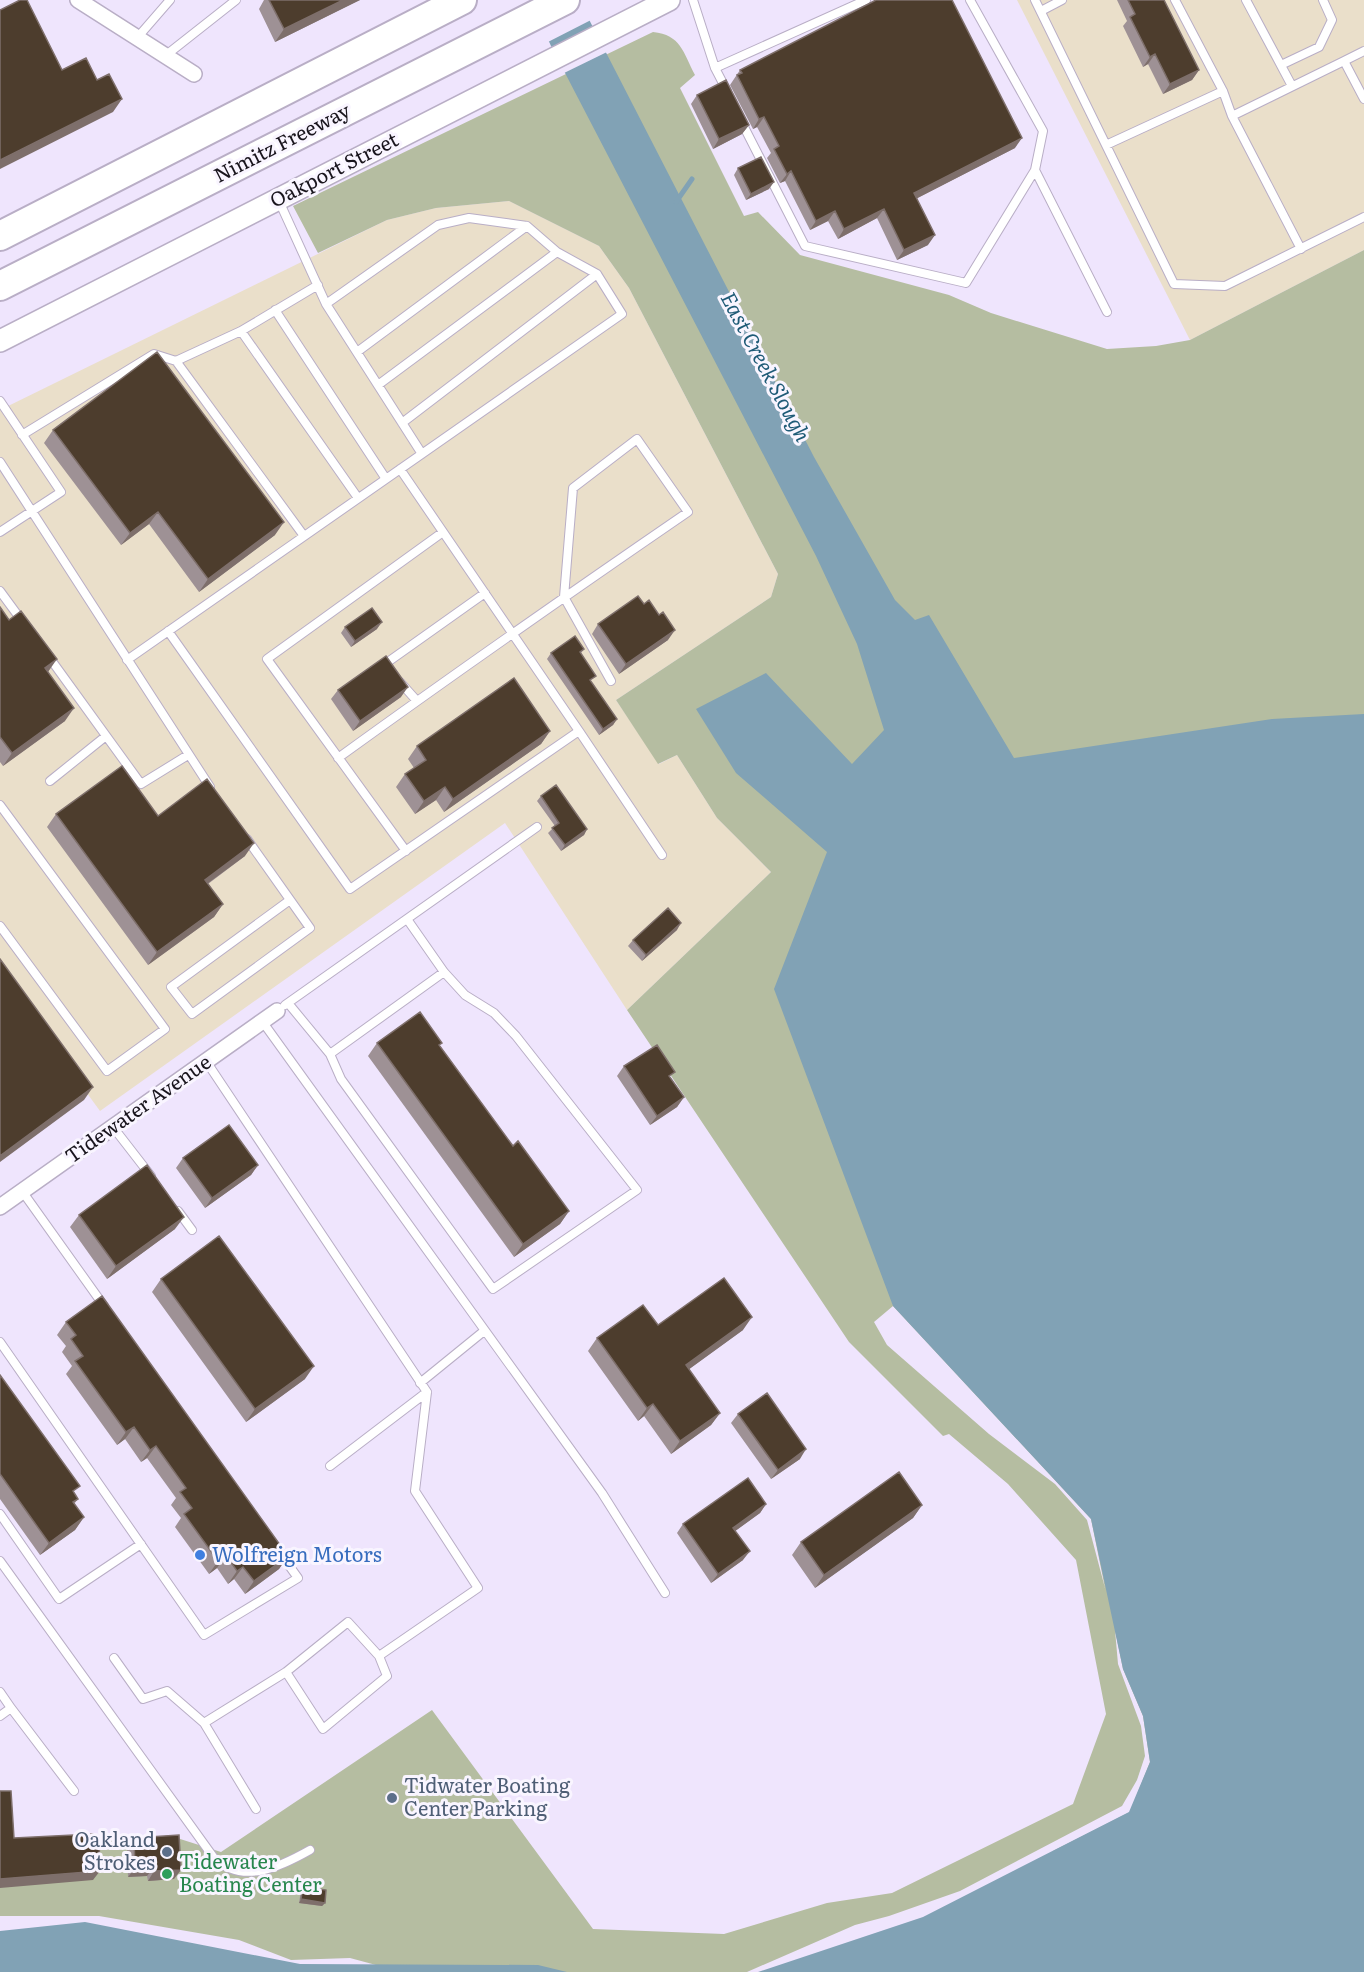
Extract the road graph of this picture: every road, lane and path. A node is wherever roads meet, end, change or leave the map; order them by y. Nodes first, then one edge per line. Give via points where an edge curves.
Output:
1 (78, 0) edge
2 (170, 0) edge
3 (236, 0) edge
4 (462, 0) edge
5 (565, 0) edge
6 (669, 0) edge
7 (693, 0) edge
8 (866, 0) edge
9 (970, 0) edge
10 (1035, 0) edge
11 (1062, 0) edge
12 (1175, 0) edge
13 (1246, 0) edge
14 (1323, 0) edge
15 (1041, 11) junction
16 (137, 38) junction
17 (1364, 51) edge
18 (165, 56) junction
19 (1344, 61) junction
20 (1281, 65) junction
21 (715, 68) junction
22 (194, 74) dead end
23 (1292, 86) junction
24 (1223, 91) junction
25 (1364, 99) edge
26 (731, 100) edge
27 (736, 110) edge
28 (1232, 116) junction
29 (1106, 145) junction
30 (1035, 170) junction
31 (278, 198) junction
32 (1364, 217) edge
33 (528, 226) junction
34 (0, 236) edge
35 (1301, 249) junction
36 (556, 252) junction
37 (597, 274) junction
38 (318, 285) junction
39 (0, 286) edge
40 (326, 304) junction
41 (275, 310) junction
42 (1107, 312) dead end
43 (241, 331) junction
44 (0, 341) edge
45 (357, 352) junction
46 (176, 361) junction
47 (378, 385) junction
48 (0, 401) edge
49 (402, 423) junction
50 (22, 435) junction
51 (422, 454) junction
52 (0, 462) edge
53 (400, 469) junction
54 (386, 479) junction
55 (358, 498) junction
56 (32, 511) junction
57 (0, 532) edge
58 (443, 532) junction
59 (304, 536) junction
60 (0, 591) edge
61 (485, 593) junction
62 (564, 597) junction
63 (28, 630) edge
64 (168, 631) junction
65 (512, 633) junction
66 (42, 649) edge
67 (127, 660) junction
68 (611, 681) dead end
69 (417, 701) junction
70 (579, 731) junction
71 (106, 736) junction
72 (188, 755) junction
73 (338, 758) junction
74 (50, 781) dead end
75 (215, 794) edge
76 (0, 805) edge
77 (537, 827) dead end
78 (243, 833) edge
79 (406, 851) junction
80 (662, 855) dead end
81 (290, 900) junction
82 (407, 919) junction
83 (0, 926) edge
84 (444, 972) junction
85 (282, 1007) junction
86 (262, 1021) junction
87 (330, 1054) junction
88 (206, 1061) junction
89 (113, 1127) junction
90 (156, 1183) edge
91 (22, 1191) junction
92 (171, 1202) edge
93 (0, 1207) edge
94 (192, 1230) dead end
95 (112, 1317) edge
96 (484, 1331) junction
97 (0, 1342) edge
98 (420, 1383) junction
99 (427, 1392) junction
100 (330, 1466) dead end
101 (0, 1514) edge
102 (141, 1544) junction
103 (278, 1549) edge
104 (0, 1561) edge
105 (665, 1593) dead end
106 (379, 1656) junction
107 (114, 1658) dead end
108 (286, 1672) junction
109 (0, 1692) edge
110 (11, 1708) junction
111 (0, 1716) edge
112 (204, 1723) junction
113 (74, 1791) dead end
114 (256, 1809) dead end
115 (310, 1850) dead end

1 - 16 street
2 - 16 lane
3 - 18 lane
4 - 34 highway
5 - 39 highway, Nimitz Freeway
6 - 31 main road, Oakport Street
7 - 21 lane
8 - 21 lane
9 - 30 lane via 1043,131
10 - 15 lane
11 - 15 lane
12 - 24 lane
13 - 20 lane
14 - 20 lane via 1332,20 1319,47
15 - 29 lane
16 - 18 street
17 - 19 lane
18 - 22 street
19 - 23 lane
19 - 25 lane
20 - 23 lane
21 - 26 lane
23 - 28 lane
24 - 28 lane
24 - 29 lane
27 - 30 lane via 805,246 966,283
28 - 35 lane
29 - 35 lane via 1174,284 1226,286
30 - 42 lane
31 - 38 lane
31 - 44 main road, Oakport Street
32 - 35 lane
33 - 36 lane
33 - 40 lane via 469,218 438,225
33 - 45 lane
36 - 37 lane
36 - 47 lane
37 - 49 lane
37 - 51 lane via 622,314
38 - 40 lane
38 - 41 lane
40 - 45 lane
41 - 43 lane
41 - 54 lane
43 - 46 lane
43 - 55 lane
45 - 47 lane
46 - 50 lane via 154,354
46 - 59 lane
47 - 49 lane
48 - 50 lane
49 - 51 lane
50 - 56 lane via 61,492
51 - 53 lane
52 - 56 lane
53 - 54 lane
53 - 58 lane
54 - 55 lane
55 - 59 lane
56 - 57 lane
56 - 67 lane
58 - 61 lane
58 - 73 lane via 267,659
59 - 64 lane
60 - 63 lane
61 - 65 lane
61 - 69 lane via 385,663
62 - 62 lane via 688,512 637,439 573,488
62 - 65 lane
62 - 68 lane
64 - 67 lane
64 - 79 lane via 350,890
65 - 69 lane
65 - 70 lane
66 - 71 lane
67 - 72 lane
69 - 73 lane
70 - 79 lane
70 - 80 lane
71 - 72 lane via 141,784
71 - 74 lane
72 - 75 lane
73 - 79 lane
76 - 83 lane via 165,1029 107,1071
77 - 82 lane
78 - 81 lane
81 - 81 lane via 171,987 192,1014 310,927
82 - 84 lane
82 - 85 lane
84 - 87 lane
84 - 87 lane via 465,995 494,1012 516,1036 637,1190 493,1289 341,1079
85 - 86 street, Tidewater Avenue
85 - 87 lane
86 - 88 street, Tidewater Avenue
86 - 96 lane
88 - 89 street, Tidewater Avenue
88 - 98 lane
89 - 90 lane
89 - 91 street, Tidewater Avenue
91 - 93 street, Tidewater Avenue
91 - 95 lane
92 - 94 lane
96 - 98 lane
96 - 105 lane via 602,1493
97 - 102 lane
98 - 99 lane
99 - 100 lane
99 - 106 lane via 415,1491 478,1588
101 - 102 lane via 59,1599
102 - 103 lane via 204,1635 298,1578
104 - 115 lane via 214,1858 225,1868 252,1873
106 - 108 lane via 348,1622
106 - 108 lane via 387,1676 323,1729
107 - 112 lane via 143,1699 167,1691
108 - 112 lane
109 - 110 lane
110 - 111 lane
110 - 113 lane
112 - 114 lane

